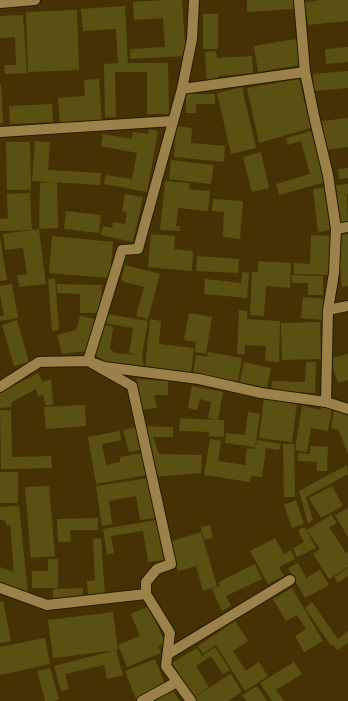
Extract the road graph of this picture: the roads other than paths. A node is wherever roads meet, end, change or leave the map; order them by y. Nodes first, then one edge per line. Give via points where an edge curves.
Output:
1 (35, 0) edge
2 (194, 0) edge
3 (299, 0) edge
4 (0, 3) edge
5 (305, 72) junction
6 (182, 89) junction
7 (173, 120) junction
8 (0, 132) edge
9 (348, 227) edge
10 (336, 229) junction
11 (348, 306) edge
12 (328, 310) junction
13 (88, 361) junction
14 (0, 387) edge
15 (326, 402) junction
16 (348, 409) edge
17 (290, 580) dead end
18 (0, 588) edge
19 (146, 594) junction
20 (168, 654) junction
21 (177, 682) junction
22 (142, 701) edge
23 (191, 701) edge

1 - 4 street
2 - 6 street via 192,39
3 - 5 street
5 - 6 street
5 - 10 street via 328,174
6 - 7 street
7 - 8 street
7 - 13 street via 138,249 122,250
9 - 10 street
10 - 12 street via 334,273
11 - 12 street
12 - 15 street
13 - 14 street via 39,362
13 - 15 street via 104,367 199,379 262,393
13 - 19 street via 132,386 171,564 158,569 146,582
15 - 16 street
17 - 20 street
18 - 19 street via 47,605
19 - 20 street via 170,633
20 - 21 street via 166,666
21 - 22 street
21 - 23 street

